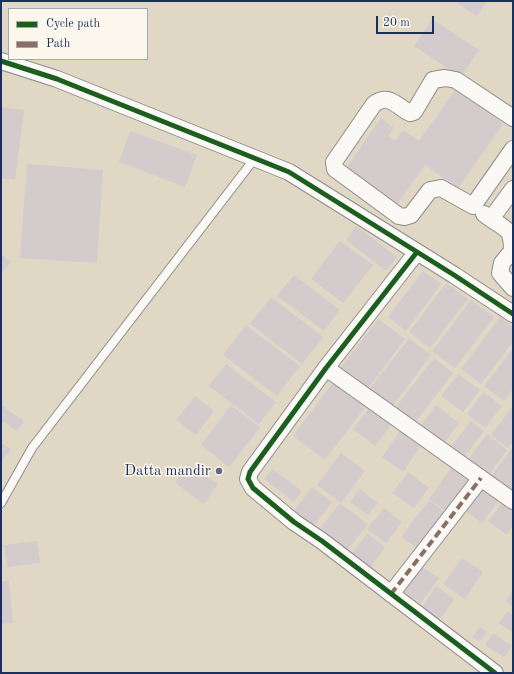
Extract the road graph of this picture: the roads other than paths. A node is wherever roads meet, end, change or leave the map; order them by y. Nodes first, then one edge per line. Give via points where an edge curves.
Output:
1 (1, 61) edge
2 (513, 118) edge
3 (513, 149) edge
4 (255, 158) junction
5 (513, 189) edge
6 (473, 206) junction
7 (491, 219) junction
8 (417, 252) junction
9 (513, 288) edge
10 (513, 314) edge
11 (326, 368) junction
12 (481, 478) junction
13 (513, 501) edge
14 (1, 503) edge
15 (391, 594) junction
16 (495, 673) edge

1 - 4 street via 57,79
2 - 6 street via 456,80 433,80 414,112 404,110 388,99 380,99 334,162 335,169 399,216 411,215 430,190 441,188
3 - 6 street
4 - 8 street via 289,172
4 - 14 lane via 32,448
5 - 7 street
6 - 7 street
7 - 9 street via 508,230 512,240 512,251 502,263 500,273
8 - 10 street
8 - 11 street
11 - 12 street
11 - 15 street via 250,472 248,479 253,488 294,522
12 - 13 street
12 - 15 street
15 - 16 street

